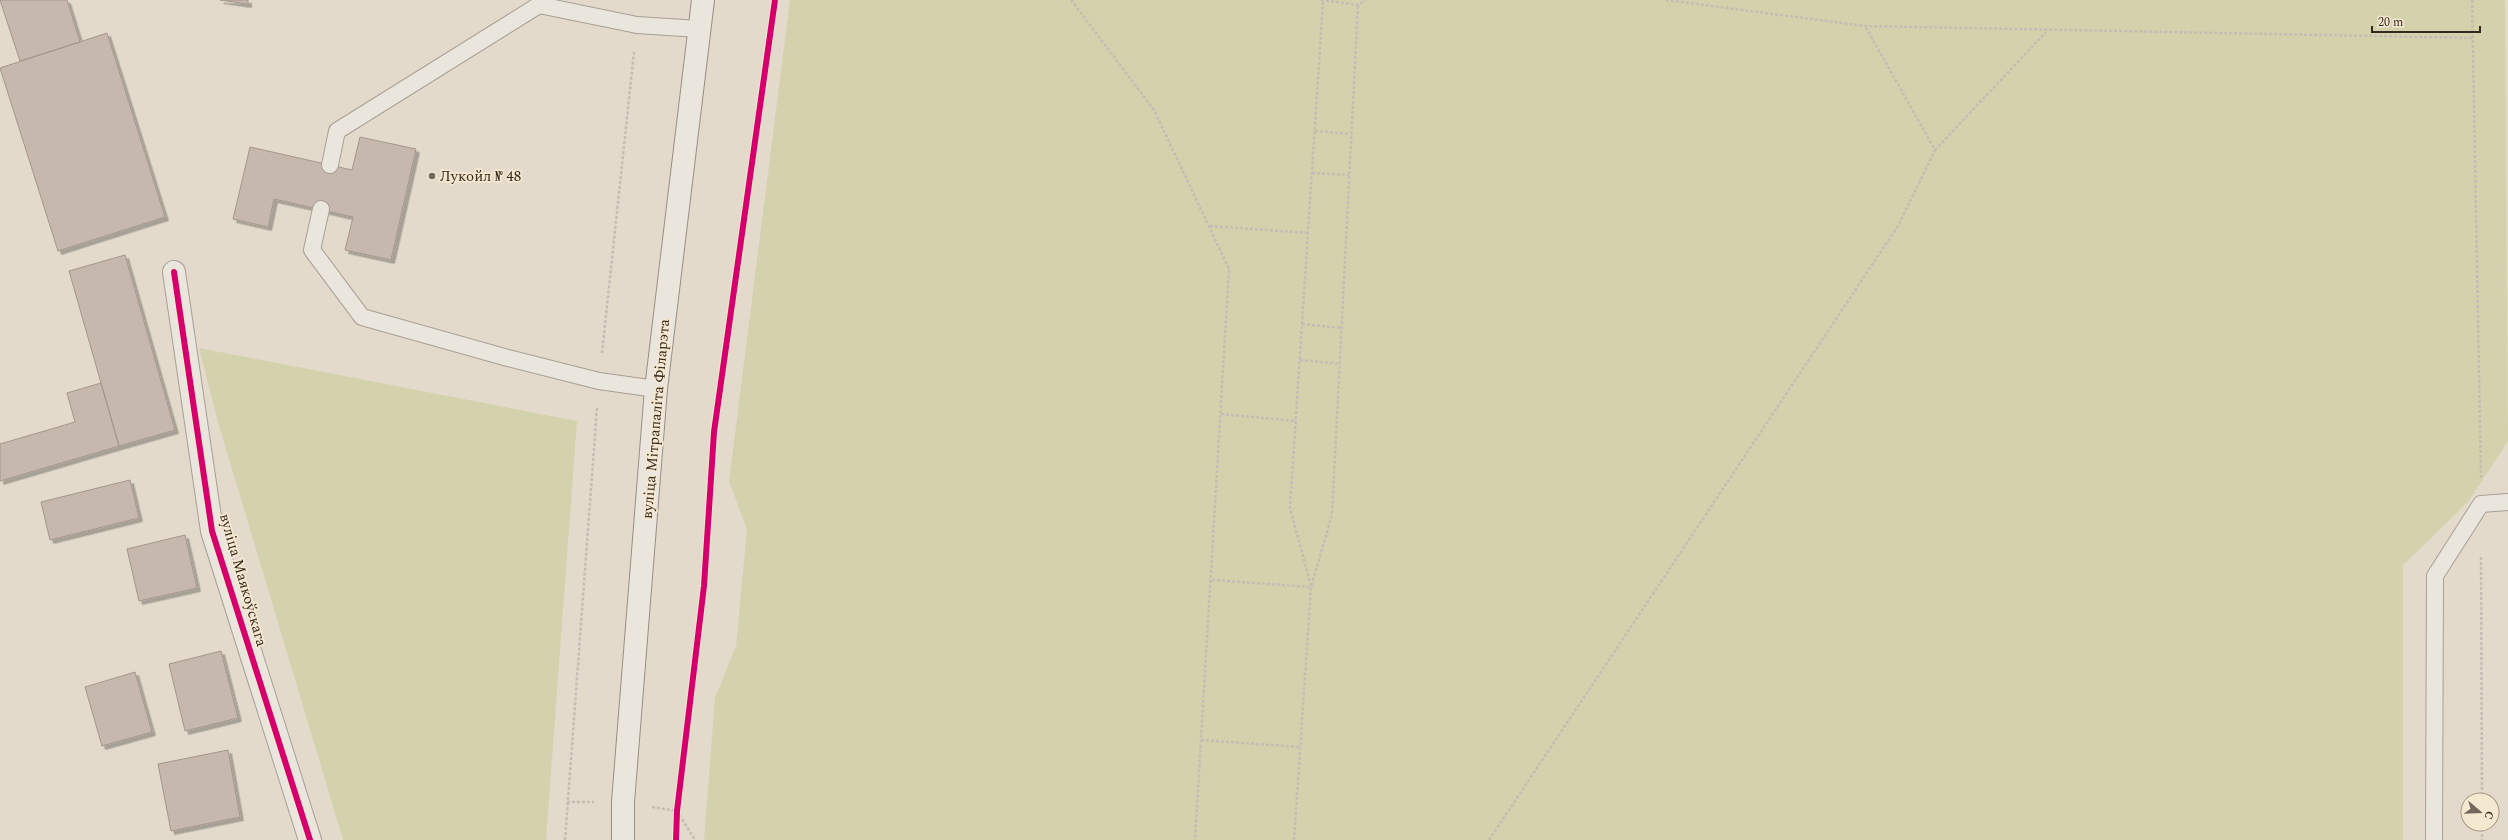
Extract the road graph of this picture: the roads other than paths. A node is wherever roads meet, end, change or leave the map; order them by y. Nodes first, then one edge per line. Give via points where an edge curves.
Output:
1 (703, 0) edge
2 (699, 28) junction
3 (330, 165) dead end
4 (321, 209) dead end
5 (174, 272) dead end
6 (656, 389) junction
7 (2508, 502) edge
8 (624, 839) edge
9 (310, 840) edge
10 (2434, 840) edge

1 - 2 main road, вуліца Мітрапаліта Філарэта
2 - 3 lane via 637,25 538,4 337,131
2 - 6 main road, вуліца Мітрапаліта Філарэта
4 - 6 lane via 312,250 362,317 599,381
5 - 9 main road, вуліца Маякоўскага via 212,530
6 - 8 main road, вуліца Мітрапаліта Філарэта via 623,802
7 - 10 lane via 2481,504 2435,576

